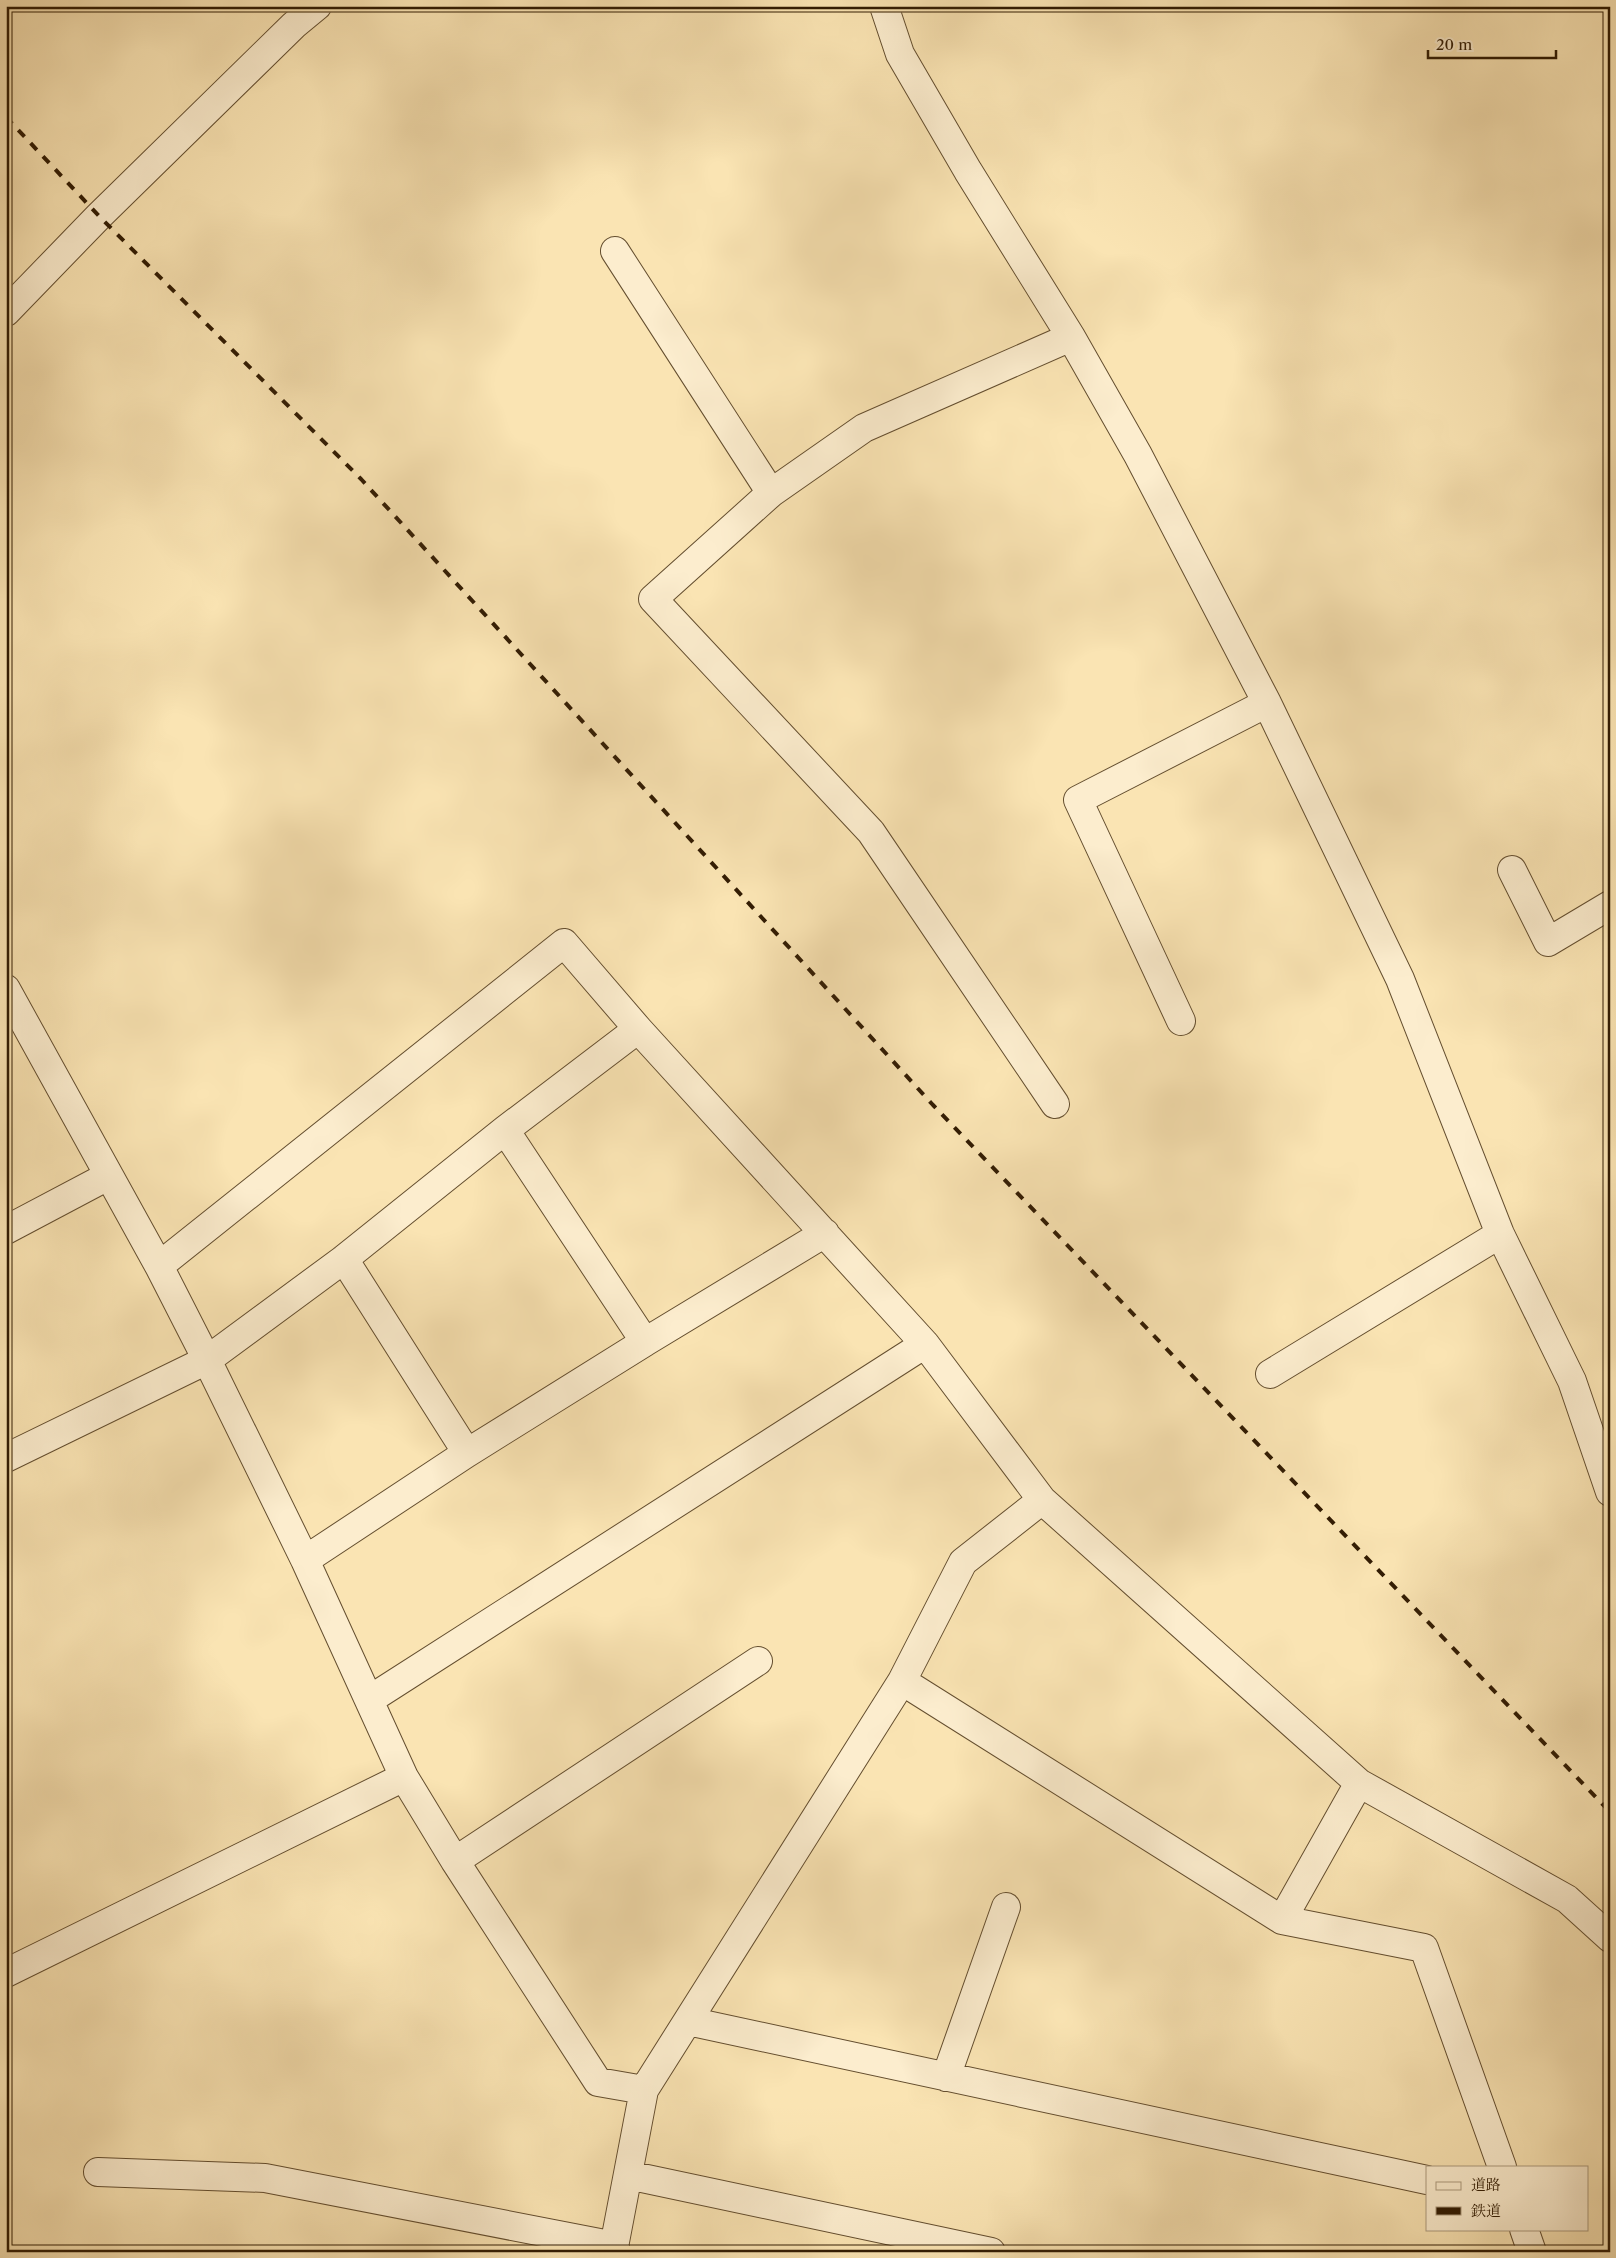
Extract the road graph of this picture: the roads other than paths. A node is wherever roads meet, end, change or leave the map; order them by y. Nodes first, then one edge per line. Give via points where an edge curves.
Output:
1 (317, 6) edge
2 (884, 6) edge
3 (614, 251) dead end
4 (6, 312) edge
5 (1071, 337) junction
6 (771, 493) junction
7 (1267, 703) junction
8 (1512, 870) dead end
9 (1610, 905) edge
10 (6, 988) edge
11 (1181, 1021) dead end
12 (638, 1029) junction
13 (1055, 1104) dead end
14 (505, 1130) junction
15 (108, 1176) junction
16 (6, 1230) edge
17 (825, 1233) junction
18 (1500, 1234) junction
19 (344, 1259) junction
20 (159, 1266) junction
21 (645, 1342) junction
22 (925, 1344) junction
23 (207, 1360) junction
24 (1270, 1374) dead end
25 (467, 1453) junction
26 (6, 1458) edge
27 (1610, 1492) edge
28 (1042, 1500) junction
29 (305, 1560) junction
30 (758, 1662) dead end
31 (902, 1681) junction
32 (369, 1700) junction
33 (404, 1777) junction
34 (1359, 1783) junction
35 (455, 1861) junction
36 (1006, 1907) dead end
37 (1282, 1920) junction
38 (1610, 1938) edge
39 (6, 1973) edge
40 (688, 2021) junction
41 (946, 2077) junction
42 (644, 2090) junction
43 (1502, 2166) edge
44 (98, 2172) dead end
45 (628, 2176) junction
46 (1426, 2180) edge
47 (1524, 2230) edge
48 (614, 2249) edge
49 (991, 2252) edge
50 (1532, 2252) edge

1 - 4 street via 99,216
2 - 5 street via 900,54
3 - 6 street
5 - 6 street via 864,428
5 - 7 street via 1138,455
6 - 13 street via 653,599 871,832
7 - 11 street via 1078,800
7 - 18 street via 1400,978
8 - 9 street via 1548,942
10 - 15 street
12 - 14 street
12 - 17 street
12 - 20 street via 564,943
14 - 19 street
14 - 21 street
15 - 16 street
15 - 20 street
17 - 21 street
17 - 22 street
18 - 24 street
18 - 27 street via 1572,1381
19 - 23 street
19 - 25 street
20 - 23 street
21 - 25 street
22 - 28 street
22 - 32 street
23 - 26 street
23 - 29 street
25 - 29 street
28 - 31 street via 963,1562
28 - 34 street
29 - 32 street
30 - 35 street
31 - 37 street
31 - 40 street
32 - 33 street
33 - 35 street
33 - 39 street
34 - 37 street
34 - 38 street via 1567,1899
35 - 42 street via 598,2082
36 - 41 street
37 - 43 street via 1424,1948
40 - 41 street
40 - 42 street
41 - 46 street
42 - 45 street
44 - 48 street via 265,2178
45 - 48 street
45 - 49 street
47 - 50 street

